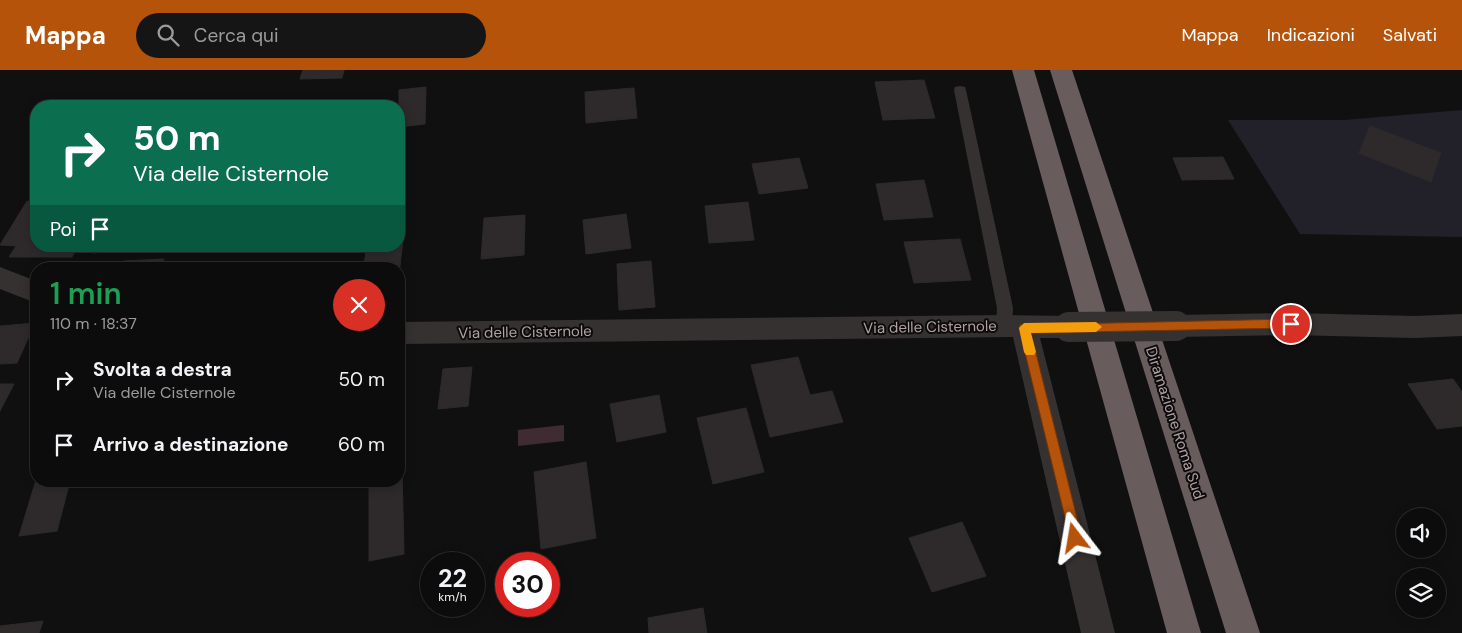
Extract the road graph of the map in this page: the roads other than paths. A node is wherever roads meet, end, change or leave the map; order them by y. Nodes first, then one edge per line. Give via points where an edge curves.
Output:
1 (1023, 70) edge
2 (1061, 70) edge
3 (960, 90) dead end
4 (0, 277) edge
5 (30, 290) edge
6 (1462, 326) edge
7 (1014, 327) junction
8 (405, 333) edge
9 (1098, 633) edge
10 (1184, 633) edge
11 (1244, 633) edge

1 - 10 highway
2 - 11 highway, Diramazione Roma Sud
3 - 7 lane via 1005,308
4 - 5 street
6 - 7 street, Via delle Cisternole, bridge
7 - 8 street, Via delle Cisternole
7 - 9 street

